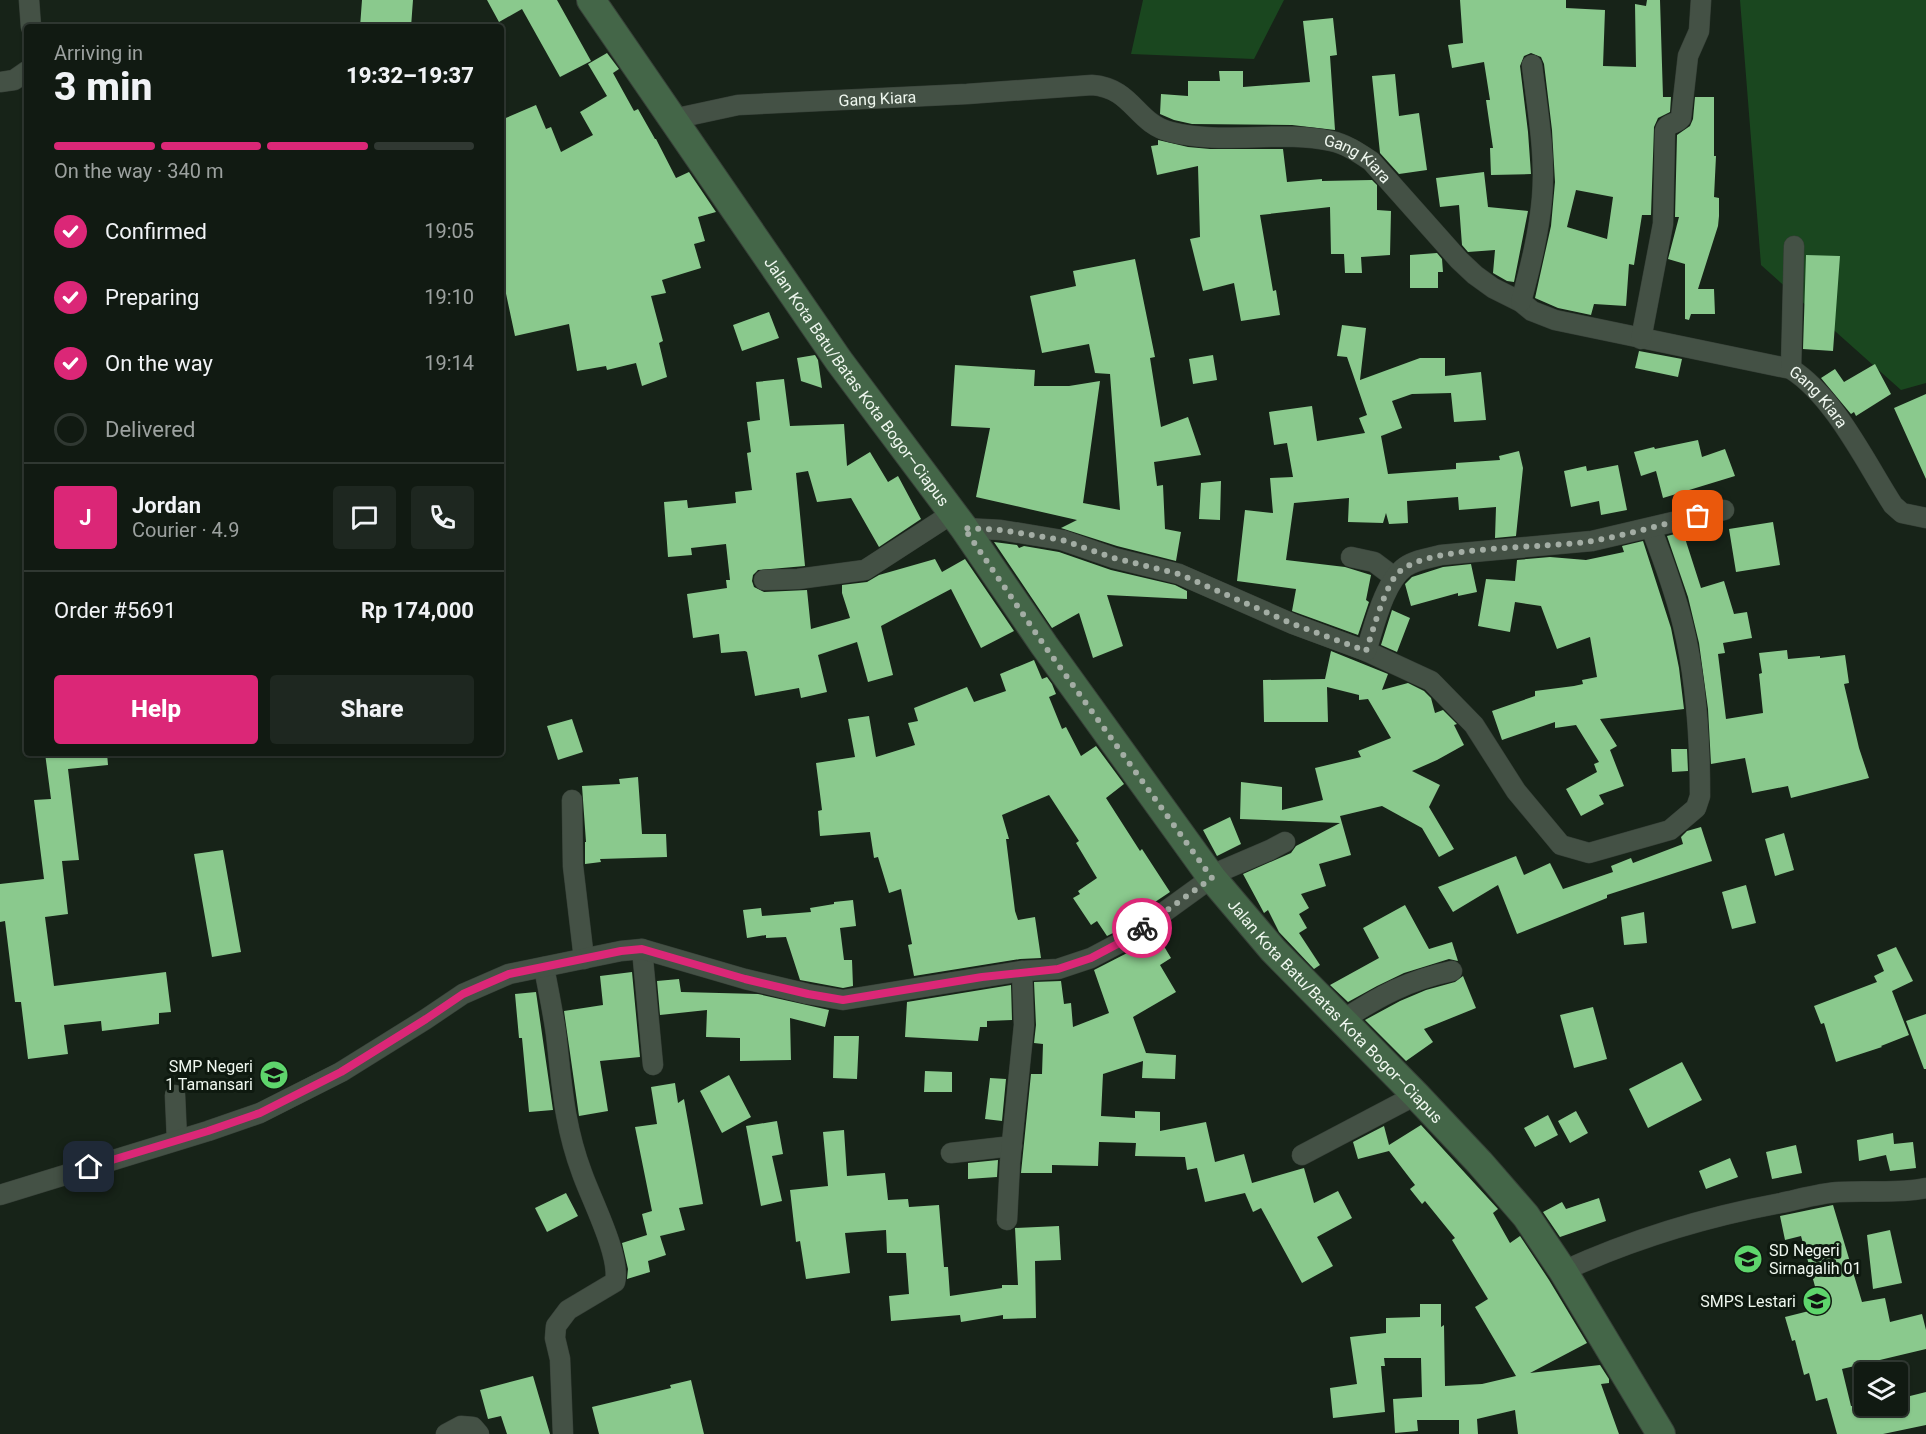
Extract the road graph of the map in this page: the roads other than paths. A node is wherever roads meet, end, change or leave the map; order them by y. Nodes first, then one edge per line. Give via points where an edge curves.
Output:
1 (28, 0) edge
2 (591, 0) edge
3 (1701, 0) edge
4 (31, 24) edge
5 (1532, 64) dead end
6 (24, 73) edge
7 (0, 82) edge
8 (673, 119) junction
9 (1794, 246) dead end
10 (1521, 302) junction
11 (1641, 339) junction
12 (1791, 369) junction
13 (1724, 510) dead end
14 (1926, 518) edge
15 (958, 521) junction
16 (1651, 528) junction
17 (1351, 557) dead end
18 (1395, 577) junction
19 (764, 580) dead end
20 (1366, 651) junction
21 (572, 800) dead end
22 (1285, 842) dead end
23 (1212, 878) junction
24 (642, 949) junction
25 (584, 959) junction
26 (544, 967) junction
27 (1022, 971) junction
28 (1452, 971) dead end
29 (1342, 1020) junction
30 (653, 1065) dead end
31 (175, 1095) dead end
32 (1416, 1095) junction
33 (177, 1140) junction
34 (1012, 1146) junction
35 (951, 1153) dead end
36 (1302, 1155) dead end
37 (1926, 1188) edge
38 (0, 1195) edge
39 (1006, 1220) dead end
40 (1563, 1271) junction
41 (446, 1434) edge
42 (479, 1434) edge
43 (563, 1434) edge
44 (1661, 1434) edge

1 - 4 street
2 - 8 main road, Jalan Kota Batu/Batas Kota Bogor–Ciapus
3 - 11 street via 1699,31 1688,56 1681,118 1665,130 1663,224
5 - 10 street via 1543,155 1542,197
6 - 7 street via 14,80
8 - 10 street, Gang Kiara via 738,105 1107,86 1145,119 1170,132 1191,136 1301,138 1332,141 1354,149 1371,161 1475,275
8 - 15 main road, Jalan Kota Batu/Batas Kota Bogor–Ciapus via 839,361
9 - 12 street
10 - 11 street, Gang Kiara via 1555,320
11 - 12 street, Gang Kiara
12 - 14 street, Gang Kiara via 1833,409 1893,505 1902,513
13 - 16 street
15 - 19 street via 865,570
15 - 20 street via 1062,540 1179,574
15 - 23 main road, Jalan Kota Batu/Batas Kota Bogor–Ciapus
16 - 18 street via 1592,541 1441,555 1407,565
16 - 20 street via 1683,625 1695,706 1700,782 1696,807 1670,830 1589,853 1561,844 1516,791 1474,725 1431,681
17 - 18 street via 1374,562
18 - 20 street
21 - 25 street via 573,866
22 - 23 street
23 - 27 street via 1127,939 1091,958 1058,969
23 - 29 main road, Jalan Kota Batu/Batas Kota Bogor–Ciapus via 1273,950
24 - 25 street
24 - 27 street via 745,979 843,1000
24 - 30 street
25 - 26 street
26 - 33 street via 509,974 463,994 341,1072 260,1113
26 - 43 street via 565,1119 616,1274 615,1281 568,1310 555,1326
27 - 34 street via 1024,1025
28 - 29 street via 1405,984
29 - 32 main road, Jalan Kota Batu/Batas Kota Bogor–Ciapus
31 - 33 street
32 - 36 street
32 - 40 main road, Jalan Kota Batu/Batas Kota Bogor–Ciapus via 1526,1216
33 - 38 street
34 - 35 street
34 - 39 street
37 - 40 street via 1838,1192 1740,1211 1661,1231
40 - 44 main road, Jalan Kota Batu/Batas Kota Bogor–Ciapus
41 - 42 street via 461,1426 473,1426

